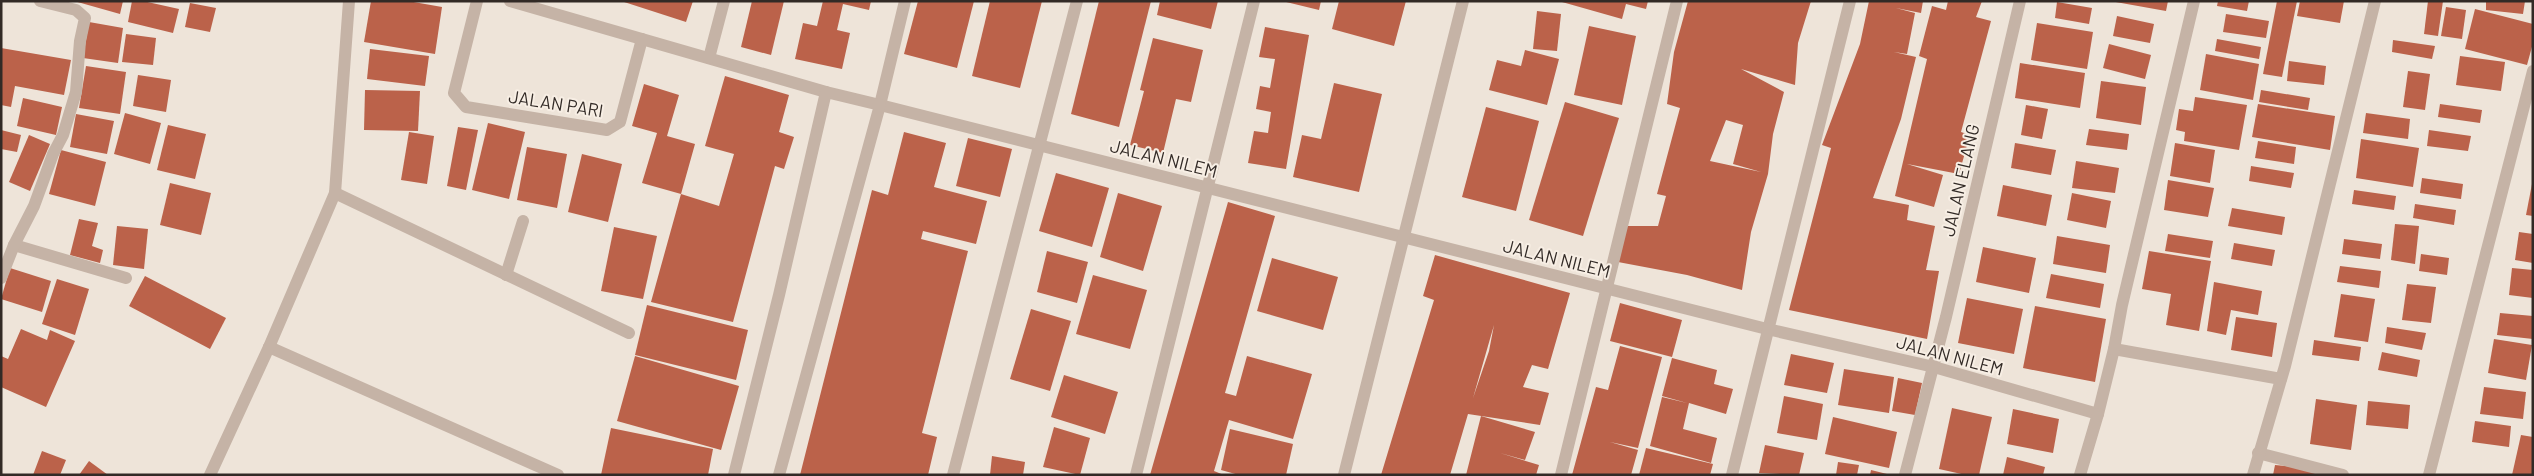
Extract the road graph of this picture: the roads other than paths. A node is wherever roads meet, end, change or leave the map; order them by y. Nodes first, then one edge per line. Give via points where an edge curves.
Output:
1 (40, 1) edge
2 (348, 1) edge
3 (477, 1) edge
4 (510, 1) edge
5 (724, 1) edge
6 (905, 1) edge
7 (1077, 1) edge
8 (1254, 1) edge
9 (1463, 1) edge
10 (1677, 1) edge
11 (1850, 1) edge
12 (2020, 1) edge
13 (2194, 1) edge
14 (2375, 1) edge
15 (642, 39) junction
16 (710, 58) junction
17 (2533, 71) edge
18 (826, 92) junction
19 (880, 105) junction
20 (1040, 145) junction
21 (1209, 188) junction
22 (334, 193) junction
23 (523, 221) dead end
24 (1404, 237) junction
25 (14, 245) junction
26 (506, 275) junction
27 (1, 278) edge
28 (126, 278) dead end
29 (1607, 288) junction
30 (1767, 329) junction
31 (629, 333) dead end
32 (269, 348) junction
33 (2114, 349) junction
34 (1934, 367) junction
35 (2281, 379) junction
36 (2098, 414) junction
37 (2258, 453) junction
38 (210, 475) edge
39 (558, 475) edge
40 (734, 475) edge
41 (780, 475) edge
42 (953, 475) edge
43 (1136, 475) edge
44 (1344, 475) edge
45 (1561, 475) edge
46 (1732, 475) edge
47 (1905, 475) edge
48 (2080, 475) edge
49 (2253, 475) edge
50 (2343, 475) edge
51 (2429, 475) edge

1 - 25 street via 76,10 85,18 76,92 63,136
2 - 22 street
3 - 15 street, JALAN PARI via 474,2 454,92 466,107 607,130 620,122
4 - 15 street
5 - 16 street
6 - 19 street
7 - 20 street
8 - 21 street
9 - 24 street
10 - 29 street
11 - 30 street
12 - 34 street, JALAN ELANG
13 - 33 street
14 - 35 street
15 - 16 street, JALAN NILEM
16 - 18 street, JALAN NILEM
17 - 51 street
18 - 19 street, JALAN NILEM
18 - 40 street
19 - 20 street, JALAN NILEM
19 - 41 street
20 - 21 street, JALAN NILEM
20 - 42 street
21 - 24 street, JALAN NILEM
21 - 43 street
22 - 26 street
22 - 32 street
23 - 26 street
24 - 29 street, JALAN NILEM
24 - 44 street
25 - 27 street
25 - 28 street
26 - 31 street
29 - 30 street, JALAN NILEM
29 - 45 street
30 - 34 street, JALAN NILEM
30 - 46 street
32 - 38 street
32 - 39 street
33 - 35 street
33 - 36 street
34 - 36 street, JALAN NILEM
34 - 47 street, JALAN ELANG
35 - 37 street
36 - 48 street
37 - 49 street
37 - 50 street

